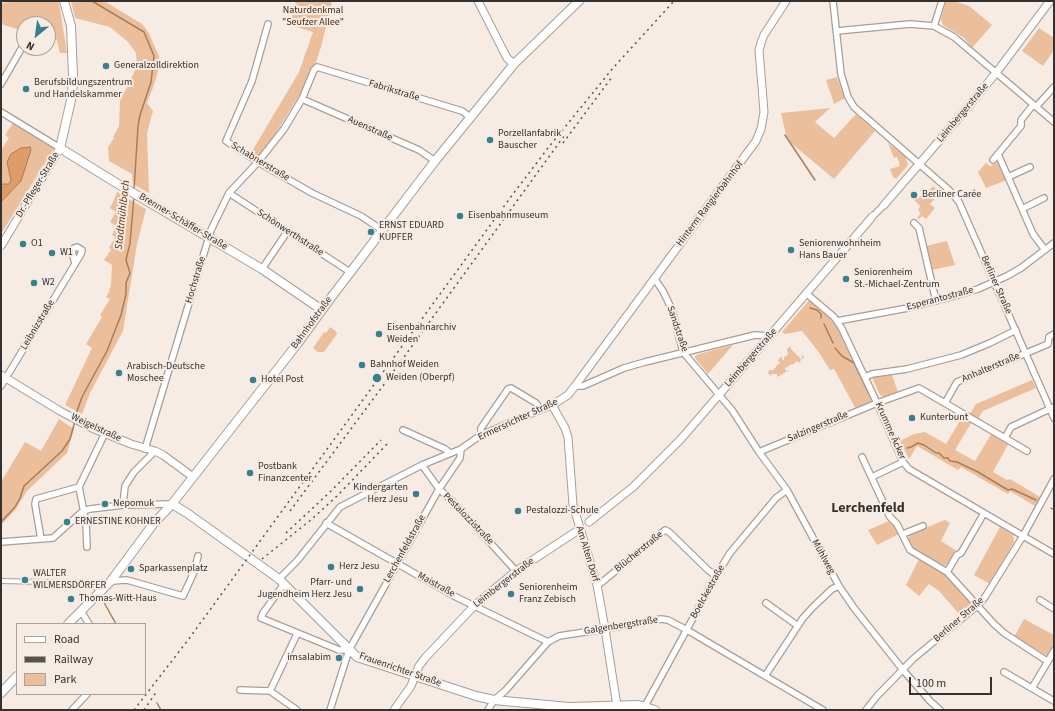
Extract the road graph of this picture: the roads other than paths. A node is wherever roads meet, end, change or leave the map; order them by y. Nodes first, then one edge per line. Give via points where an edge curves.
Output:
1 (64, 1) edge
2 (478, 1) edge
3 (579, 1) edge
4 (786, 1) edge
5 (833, 1) edge
6 (942, 1) edge
7 (1050, 1) edge
8 (268, 24) dead end
9 (934, 26) junction
10 (837, 31) junction
11 (17, 56) edge
12 (514, 64) junction
13 (317, 67) joint
14 (996, 73) junction
15 (1, 84) edge
16 (1054, 87) edge
17 (302, 99) junction
18 (1035, 106) junction
19 (1, 112) edge
20 (470, 117) junction
21 (1054, 122) edge
22 (60, 148) junction
23 (998, 154) junction
24 (993, 160) dead end
25 (435, 161) junction
26 (258, 162) junction
27 (920, 164) junction
28 (1030, 167) dead end
29 (1008, 177) junction
30 (229, 193) junction
31 (1044, 198) dead end
32 (884, 205) joint
33 (1022, 209) junction
34 (872, 217) joint
35 (914, 223) dead end
36 (382, 230) junction
37 (287, 232) junction
38 (209, 238) junction
39 (1054, 243) edge
40 (1, 246) edge
41 (1045, 250) junction
42 (75, 264) dead end
43 (262, 269) junction
44 (350, 272) junction
45 (654, 278) junction
46 (994, 282) junction
47 (807, 294) junction
48 (936, 302) junction
49 (322, 310) junction
50 (837, 321) junction
51 (1016, 330) junction
52 (1054, 334) edge
53 (770, 336) junction
54 (684, 352) junction
55 (1026, 353) junction
56 (3, 376) edge
57 (865, 377) junction
58 (1, 386) edge
59 (575, 386) junction
60 (719, 395) junction
61 (877, 403) junction
62 (945, 403) junction
63 (552, 404) junction
64 (1052, 408) edge
65 (541, 410) junction
66 (1054, 418) edge
67 (403, 430) dead end
68 (105, 433) junction
69 (482, 435) junction
70 (1005, 438) junction
71 (145, 448) junction
72 (461, 449) junction
73 (1027, 450) dead end
74 (154, 451) junction
75 (759, 452) junction
76 (450, 453) junction
77 (862, 457) dead end
78 (903, 462) junction
79 (422, 465) junction
80 (193, 477) junction
81 (872, 477) junction
82 (1054, 479) edge
83 (79, 487) junction
84 (439, 490) junction
85 (787, 490) junction
86 (172, 504) junction
87 (123, 505) junction
88 (83, 511) junction
89 (984, 513) junction
90 (590, 522) joint
91 (326, 523) junction
92 (923, 526) dead end
93 (580, 529) junction
94 (903, 534) junction
95 (1023, 536) junction
96 (41, 539) junction
97 (1, 542) edge
98 (87, 547) dead end
99 (1054, 554) edge
100 (198, 556) dead end
101 (397, 563) junction
102 (516, 571) junction
103 (947, 572) junction
104 (716, 576) junction
105 (278, 579) junction
106 (1, 581) edge
107 (111, 581) junction
108 (597, 585) junction
109 (839, 586) junction
110 (281, 588) dead end
111 (101, 591) junction
112 (1040, 600) dead end
113 (766, 603) dead end
114 (978, 605) junction
115 (474, 606) junction
116 (1054, 609) edge
117 (81, 611) junction
118 (69, 623) edge
119 (88, 623) edge
120 (798, 626) junction
121 (605, 629) junction
122 (687, 630) junction
123 (297, 634) junction
124 (548, 642) junction
125 (349, 650) junction
126 (1054, 651) edge
127 (1047, 661) junction
128 (902, 670) junction
129 (1004, 672) dead end
130 (415, 676) junction
131 (765, 676) junction
132 (16, 677) edge
133 (1032, 688) junction
134 (240, 690) dead end
135 (270, 691) junction
136 (1, 693) edge
137 (86, 695) edge
138 (494, 700) junction
139 (1054, 701) edge
140 (645, 706) junction
141 (617, 708) edge
142 (72, 710) edge
143 (297, 710) edge
144 (330, 710) edge
145 (394, 710) edge
146 (488, 710) edge
147 (655, 710) edge
148 (823, 710) edge
149 (866, 710) edge
150 (940, 710) edge

1 - 22 main road, Dr.-Pfleger-Straße via 71,26 73,76 72,96
2 - 12 street via 507,58
3 - 12 main road, Bahnhofstraße
4 - 45 street, Hinterm Rangierbahnhof via 764,35 759,50 764,112 759,134 732,175
5 - 10 street, Berliner Straße
6 - 9 street
7 - 14 street, Leimbergerstraße
8 - 26 street, Schabnerstraße via 252,81 226,141
9 - 10 street via 910,24
9 - 14 street via 954,37
10 - 27 street, Berliner Straße via 841,74 854,107
11 - 15 street
12 - 20 main road, Bahnhofstraße
13 - 17 street, Hochstraße
13 - 20 street, Fabrikstraße via 462,111
14 - 18 street
14 - 27 street, Leimbergerstraße
16 - 18 street
17 - 25 street, Auenstraße via 419,150
17 - 26 street, Hochstraße via 284,129
18 - 21 street
18 - 23 street via 1021,120 1021,126
19 - 22 street, Brenner-Schäffer-Straße
20 - 25 main road, Bahnhofstraße
22 - 38 main road, Brenner-Schäffer-Straße
22 - 40 street, Dr.-Pfleger-Straße
23 - 24 street
23 - 29 street
25 - 36 main road, Bahnhofstraße
26 - 30 street, Hochstraße
26 - 36 street, Schabnerstraße via 312,193 361,216
27 - 32 street, Leimbergerstraße
27 - 46 street, Berliner Straße via 959,202
28 - 29 street
29 - 33 street
30 - 37 street, Schönwerthstraße
30 - 38 street, Hochstraße
31 - 33 street
32 - 34 street, Leimbergerstraße
33 - 41 street via 1033,234
34 - 47 street, Leimbergerstraße
35 - 48 street via 919,228
36 - 44 main road, Bahnhofstraße
37 - 43 street
37 - 44 street, Schönwerthstraße
38 - 43 main road, Brenner-Schäffer-Straße
38 - 71 street, Hochstraße
39 - 41 street, Esperantostraße
41 - 46 street, Esperantostraße via 1021,268
42 - 56 street, Leibnizstraße
43 - 49 main road, Brenner-Schäffer-Straße
44 - 49 main road, Bahnhofstraße
45 - 54 street, Sandstraße via 672,310
45 - 59 street, Hinterm Rangierbahnhof
46 - 48 street, Esperantostraße
46 - 51 street, Berliner Straße
47 - 50 street, Krumme Äcker
47 - 53 street, Leimbergerstraße
48 - 50 street, Esperantostraße
49 - 80 main road, Bahnhofstraße
50 - 57 street, Krumme Äcker
51 - 55 street, Berliner Straße
51 - 57 street via 961,355
52 - 55 street, Anhalterstraße via 1050,336 1048,344
53 - 54 street, Ermersrichter Straße via 755,335
53 - 60 street, Leimbergerstraße
54 - 59 street, Ermersrichter Straße via 624,368 583,386
54 - 60 street, Sandstraße
55 - 62 street, Anhalterstraße via 957,382
55 - 64 street, Berliner Straße
56 - 58 street, Leibnizstraße
56 - 68 street, Weigelstraße via 67,415
57 - 61 street, Krumme Äcker
59 - 63 street, Ermersrichter Straße via 568,395
60 - 75 street, Mühlweg via 732,410
60 - 90 street, Leimbergerstraße via 633,487
61 - 62 street, Salzingerstraße via 919,388
61 - 75 street, Salzingerstraße
61 - 78 street, Krumme Äcker
62 - 70 street, Salzingerstraße
63 - 65 street, Ermersrichter Straße
63 - 93 street, Am Alten Dorf via 568,437 572,494
64 - 66 street, Berliner Straße
64 - 70 street via 1011,427
65 - 69 street, Ermersrichter Straße
65 - 69 street via 536,403 511,388 508,389 481,428
67 - 76 street
68 - 71 street, Weigelstraße
68 - 83 street
69 - 72 street, Ermersrichter Straße
70 - 73 street, Salzingerstraße
71 - 74 street, Weigelstraße
72 - 76 street, Ermersrichter Straße
72 - 84 street, Lerchenfeldstraße via 460,458
74 - 80 street, Weigelstraße
74 - 87 street via 134,472 125,486
75 - 85 street, Mühlweg
76 - 79 street, Ermersrichter Straße
77 - 81 street
78 - 81 street
78 - 89 street, Krumme Äcker via 914,474
79 - 84 street, Pestalozzistraße
79 - 91 street, Ermersrichter Straße via 340,507
80 - 86 main road, Bahnhofstraße
81 - 94 street via 890,517
82 - 95 street, Berliner Straße
83 - 88 street
83 - 96 street via 36,499
84 - 101 street, Lerchenfeldstraße
84 - 102 street, Pestalozzistraße
85 - 104 street, Boelckestraße via 776,498 751,527
85 - 109 street, Mühlweg
86 - 87 street
86 - 105 main road, Frauenrichter Straße
86 - 107 main road, Bahnhofstraße via 152,525
87 - 88 street
88 - 96 street via 54,538
88 - 98 street
89 - 95 street, Krumme Äcker
89 - 103 street
90 - 93 street, Leimbergerstraße
91 - 101 street, Maistraße
91 - 105 street, Ermersrichter Straße via 297,560
92 - 94 street
93 - 102 street, Leimbergerstraße
93 - 108 street, Am Alten Dorf
94 - 103 street via 910,550
95 - 99 street, Krumme Äcker
95 - 114 street, Berliner Straße via 991,589
96 - 97 street
100 - 107 street via 183,596 127,580
101 - 115 street, Maistraße
101 - 125 street, Lerchenfeldstraße
102 - 115 street, Leimbergerstraße
103 - 114 street
104 - 108 street, Blücherstraße via 665,530
104 - 122 street, Boelckestraße
105 - 125 main road, Frauenrichter Straße
106 - 111 street via 88,583
107 - 111 main road, Bahnhofstraße
108 - 121 street, Am Alten Dorf
109 - 120 street via 832,589 814,606
109 - 128 street, Mühlweg
110 - 123 street via 261,618
111 - 117 main road, Bahnhofstraße
112 - 116 street
113 - 120 street
114 - 127 street via 1004,633
114 - 128 street, Berliner Straße
115 - 124 street, Maistraße
115 - 130 street, Leimbergerstraße via 429,653
117 - 118 main road, Bahnhofstraße
117 - 119 street
120 - 131 street
121 - 122 street, Galgenbergstraße via 661,618
121 - 124 street, Galgenbergstraße via 559,636
121 - 141 street, Am Alten Dorf
122 - 131 street, Galgenbergstraße
122 - 140 street, Boelckestraße
123 - 125 street via 339,650
123 - 135 street
124 - 138 street, Galgenbergstraße
125 - 130 main road, Frauenrichter Straße via 357,657
125 - 144 street, Lerchenfeldstraße
126 - 127 street
127 - 133 street
128 - 149 street, Berliner Straße
128 - 150 street, Mühlweg
129 - 133 street
130 - 138 main road, Frauenrichter Straße
130 - 145 street, Leimbergerstraße
131 - 148 street, Galgenbergstraße
132 - 136 main road
133 - 139 street
134 - 135 street
135 - 143 street
137 - 142 street
138 - 141 main road, Frauenrichter Straße via 569,707
138 - 146 street, Galgenbergstraße
140 - 141 main road, Frauenrichter Straße
140 - 147 main road, Frauenrichter Straße

